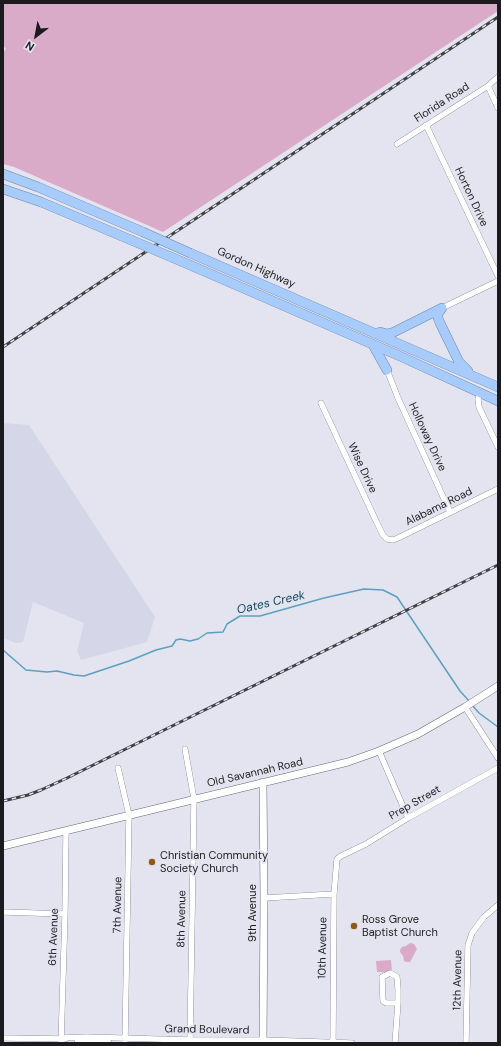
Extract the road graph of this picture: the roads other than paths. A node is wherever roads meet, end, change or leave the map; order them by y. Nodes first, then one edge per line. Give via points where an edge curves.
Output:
1 (498, 77) edge
2 (488, 86) junction
3 (498, 108) edge
4 (426, 125) junction
5 (396, 144) dead end
6 (3, 174) edge
7 (3, 189) edge
8 (498, 276) edge
9 (498, 281) edge
10 (442, 308) junction
11 (370, 332) junction
12 (374, 345) junction
13 (402, 357) junction
14 (386, 370) junction
15 (473, 376) junction
16 (498, 387) edge
17 (480, 393) junction
18 (498, 401) edge
19 (321, 403) dead end
20 (498, 447) edge
21 (498, 489) edge
22 (450, 512) junction
23 (387, 539) joint
24 (498, 686) edge
25 (469, 704) junction
26 (185, 749) dead end
27 (379, 751) junction
28 (498, 758) edge
29 (118, 768) dead end
30 (498, 768) edge
31 (263, 782) junction
32 (194, 799) junction
33 (129, 815) junction
34 (408, 818) junction
35 (66, 831) junction
36 (3, 846) edge
37 (341, 856) joint
38 (334, 894) junction
39 (264, 898) junction
40 (498, 905) edge
41 (3, 912) edge
42 (65, 914) junction
43 (398, 1004) junction
44 (3, 1038) edge
45 (61, 1041) edge
46 (125, 1041) edge
47 (190, 1042) edge
48 (263, 1042) edge
49 (109, 1043) edge
50 (333, 1043) edge
51 (352, 1043) edge
52 (395, 1043) edge
53 (466, 1043) edge

1 - 2 street, Florida Road
2 - 3 street
2 - 4 street, Florida Road
4 - 5 street, Florida Road
4 - 8 street, Horton Drive
6 - 11 highway, Gordon Highway, bridge via 48,191
7 - 12 highway, bridge via 45,203
9 - 10 street
10 - 11 highway via 392,333
10 - 15 highway via 438,314 440,323 459,362
11 - 15 highway, Gordon Highway
12 - 13 highway
12 - 14 highway
13 - 14 highway via 389,361
13 - 17 highway
14 - 22 street, Holloway Drive
15 - 16 highway, Gordon Highway
17 - 18 highway
17 - 20 street via 479,407
19 - 23 street, Wise Drive via 377,523
21 - 22 street, Alabama Road
22 - 23 street, Alabama Road via 398,538
24 - 25 street, Old Savannah Road
25 - 27 street, Old Savannah Road via 418,734
25 - 28 street
26 - 32 street, 8th Avenue
27 - 31 street, Old Savannah Road via 348,762
27 - 34 street
29 - 33 street, 7th Avenue
30 - 34 street, Prep Street
31 - 32 street, Old Savannah Road
31 - 39 street, 9th Avenue
32 - 33 street, Old Savannah Road
32 - 47 street, 8th Avenue
33 - 35 street, Old Savannah Road
33 - 46 street, 7th Avenue
34 - 37 street, Prep Street
35 - 36 street, Old Savannah Road
35 - 42 street, 6th Avenue
37 - 38 street, 10th Avenue via 337,860
38 - 39 street
38 - 50 street, 10th Avenue
39 - 48 street, 9th Avenue
40 - 53 street, 12th Avenue via 484,917 472,933 468,945
41 - 42 street
42 - 45 street, 6th Avenue
43 - 43 street via 383,1001 382,977 390,973 397,977
43 - 52 street
44 - 45 street, Grand Boulevard
45 - 46 street, Grand Boulevard via 86,1037
45 - 49 street, Grand Boulevard
46 - 47 street, Grand Boulevard
47 - 48 street, Grand Boulevard
48 - 50 street, Grand Boulevard
50 - 51 street, Grand Boulevard

